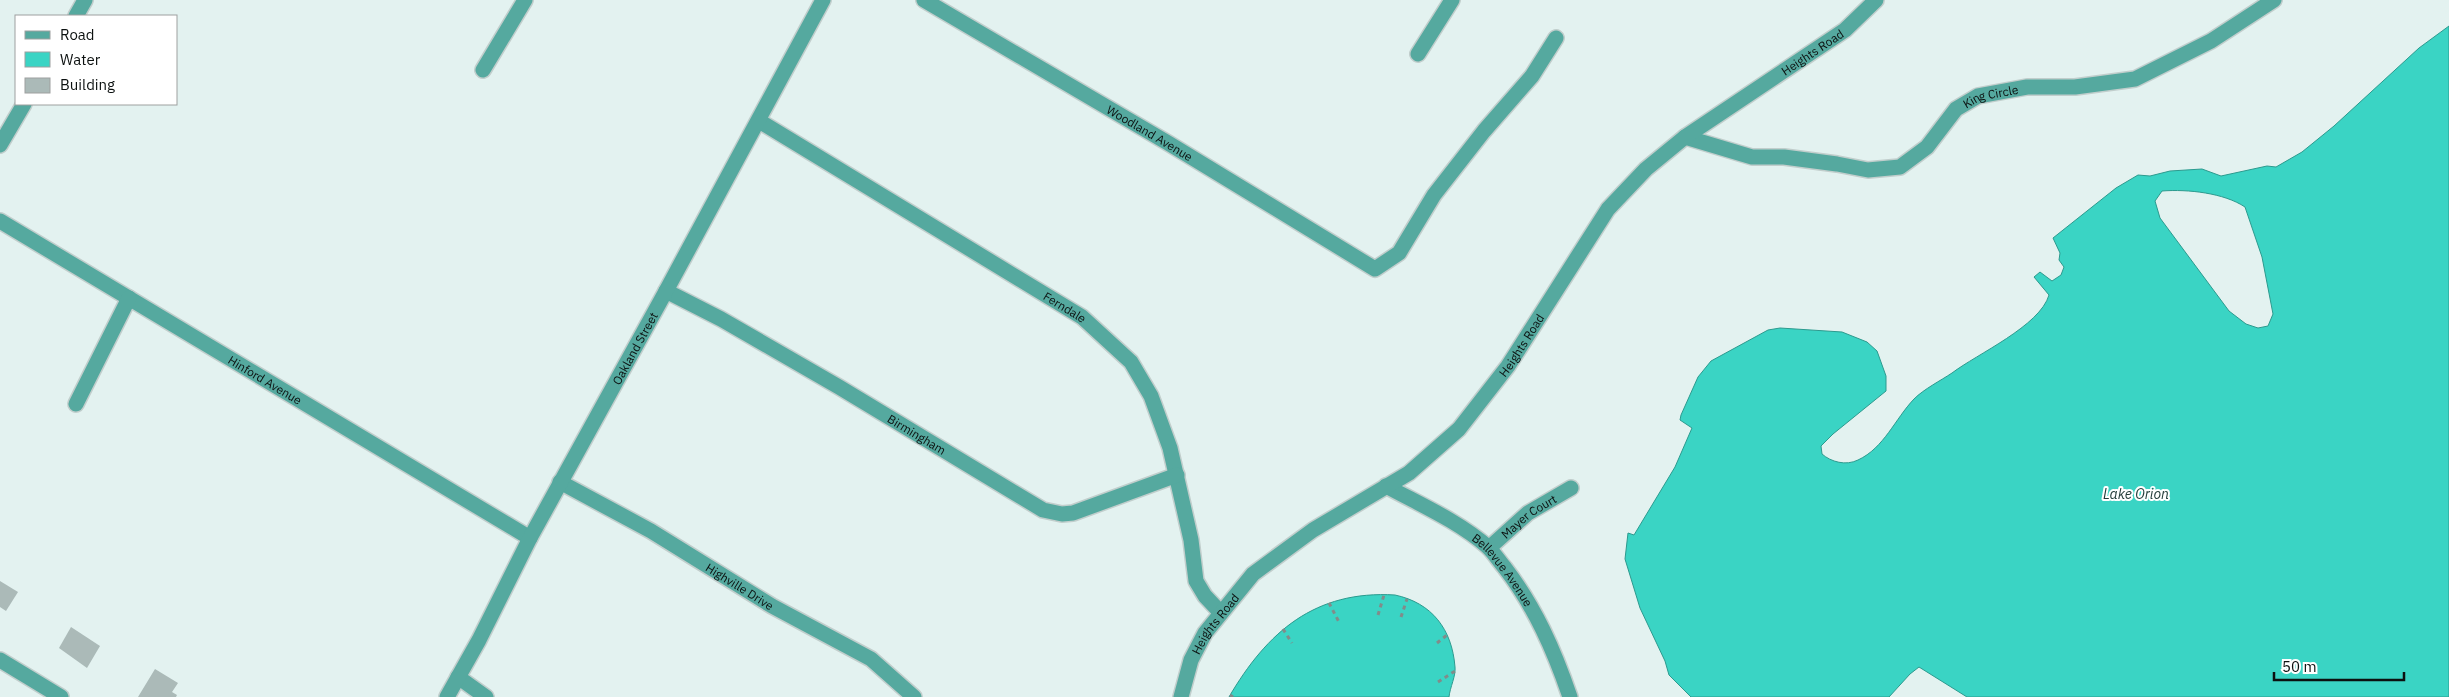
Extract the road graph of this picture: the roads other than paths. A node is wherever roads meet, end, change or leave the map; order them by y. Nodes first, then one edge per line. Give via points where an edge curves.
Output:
1 (86, 0) edge
2 (525, 0) edge
3 (822, 0) edge
4 (924, 0) edge
5 (1452, 0) edge
6 (1876, 0) edge
7 (2274, 0) edge
8 (77, 15) edge
9 (1556, 38) dead end
10 (1418, 54) dead end
11 (483, 70) dead end
12 (23, 105) edge
13 (759, 121) junction
14 (1685, 136) junction
15 (0, 145) edge
16 (0, 221) edge
17 (666, 291) junction
18 (129, 298) junction
19 (76, 404) dead end
20 (1177, 475) junction
21 (560, 482) junction
22 (1386, 486) junction
23 (1571, 488) dead end
24 (530, 538) junction
25 (1489, 548) junction
26 (1221, 613) junction
27 (0, 660) edge
28 (458, 677) junction
29 (61, 697) edge
30 (447, 697) edge
31 (486, 697) edge
32 (914, 697) edge
33 (1181, 697) edge
34 (1570, 697) edge

1 - 8 street
2 - 11 street
3 - 13 street, Oakland Street
4 - 9 street, Woodland Avenue via 1375,269 1399,253 1434,195 1532,76
5 - 10 street
6 - 14 street, Heights Road via 1845,30
7 - 14 street, King Circle via 2211,41 2135,79 2075,88 2027,87 1978,96 1956,109 1927,147 1900,167 1868,170 1793,158 1752,157
12 - 15 street
13 - 17 street, Oakland Street
13 - 20 street, Ferndale via 1082,317 1130,362 1151,396
14 - 22 street, Heights Road via 1646,169 1608,210 1513,358 1459,429 1427,459
16 - 18 street, Hinford Avenue
17 - 20 street, Birmingham via 831,383 1042,510 1062,514 1073,512
17 - 21 street, Oakland Street
18 - 19 street
18 - 24 street, Hinford Avenue
20 - 26 street, Ferndale via 1196,581
21 - 24 street, Oakland Street
21 - 32 street, Highville Drive via 651,531 772,606 870,659
22 - 25 street, Bellevue Avenue via 1454,522
22 - 26 street, Heights Road via 1313,530 1253,574
23 - 25 street, Mayer Court via 1528,513
24 - 28 street, Oakland Street
25 - 34 street, Bellevue Avenue via 1516,582 1540,622 1558,660
26 - 33 street, Heights Road via 1205,633 1191,660
27 - 29 street
28 - 30 street, Oakland Street
28 - 31 street

